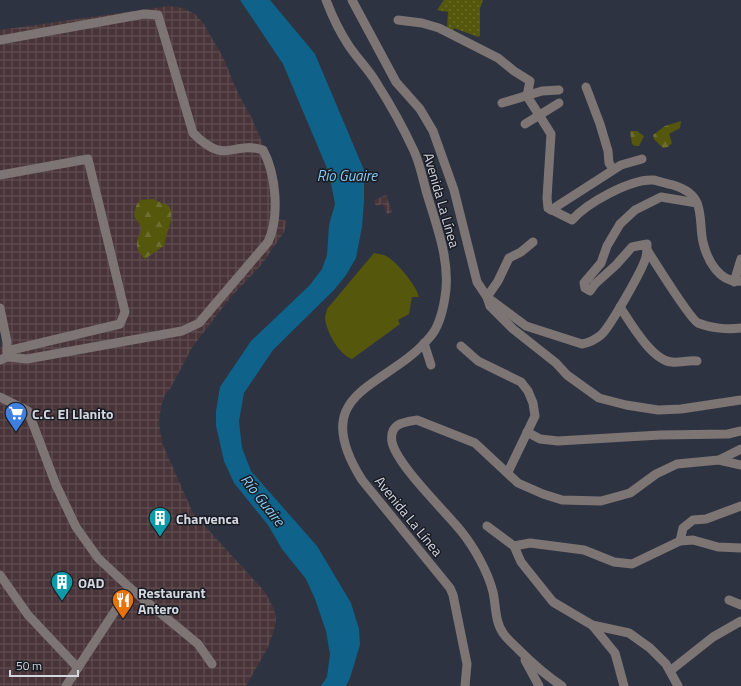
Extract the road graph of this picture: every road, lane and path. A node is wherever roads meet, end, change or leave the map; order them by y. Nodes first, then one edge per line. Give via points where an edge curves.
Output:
1 (326, 0) edge
2 (352, 0) edge
3 (398, 20) dead end
4 (0, 40) edge
5 (586, 87) dead end
6 (559, 90) dead end
7 (527, 95) junction
8 (502, 103) dead end
9 (559, 103) dead end
10 (539, 115) junction
11 (525, 124) dead end
12 (642, 159) dead end
13 (613, 169) junction
14 (0, 175) edge
15 (697, 203) junction
16 (551, 210) junction
17 (533, 242) dead end
18 (647, 250) junction
19 (741, 259) edge
20 (738, 281) edge
21 (487, 297) junction
22 (620, 307) junction
23 (0, 308) edge
24 (741, 328) edge
25 (424, 343) junction
26 (461, 346) dead end
27 (5, 356) edge
28 (697, 361) dead end
29 (431, 365) dead end
30 (0, 397) edge
31 (741, 400) edge
32 (741, 431) edge
33 (527, 432) junction
34 (741, 449) edge
35 (719, 460) junction
36 (741, 464) edge
37 (508, 472) junction
38 (741, 506) edge
39 (487, 526) dead end
40 (680, 541) junction
41 (514, 546) junction
42 (741, 548) edge
43 (0, 575) edge
44 (130, 588) junction
45 (729, 600) dead end
46 (741, 605) edge
47 (741, 620) edge
48 (592, 625) junction
49 (519, 650) junction
50 (212, 664) dead end
51 (78, 668) junction
52 (670, 671) junction
53 (66, 686) edge
54 (465, 686) edge
55 (539, 686) edge
56 (562, 686) edge
57 (624, 686) edge
58 (678, 686) edge

1 - 25 street, Avenida La Línea via 341,32 374,80 415,152 441,238 447,285 445,299 440,318 431,336
2 - 21 street via 396,82 420,109 433,131 454,190 474,275
3 - 7 street via 439,28 498,58 530,81
4 - 27 street via 144,14 158,15 193,133 205,145 217,150 263,150 267,158 276,204 273,232 268,242 193,328 27,359
5 - 13 street
6 - 7 street
7 - 8 street
7 - 10 street
9 - 10 street
10 - 11 street
10 - 16 street via 551,134 547,198 548,208
12 - 13 street
13 - 16 street
14 - 27 street via 88,159 125,312 120,324
15 - 16 street via 688,191 652,180 622,188 581,210 572,220
15 - 18 street via 661,197 635,210 620,224 607,246 602,263 584,283 585,288 590,291 632,247 647,244
15 - 20 street via 703,243 710,260 721,277
17 - 21 street via 509,258
18 - 22 street via 646,257
18 - 24 street via 686,310 698,322 729,329
19 - 20 street
21 - 22 street via 526,326 582,344 587,344 601,335
21 - 31 street via 490,306 513,329 556,363 567,375 599,398 658,410
22 - 28 street via 644,342 658,356 670,362
23 - 27 street via 7,342
25 - 29 street
25 - 54 street, Avenida La Línea via 391,370 364,387 352,400 345,418 344,444 350,461 362,480 450,588 467,664
26 - 33 street via 478,361 521,382 528,391 535,416
30 - 44 street via 28,411 56,485 76,526 98,558
32 - 33 street via 728,434 558,441 540,439
33 - 37 street
34 - 35 street
35 - 36 street
35 - 37 street via 677,464 656,474 630,493 601,501 562,500 518,483
37 - 49 street via 475,443 417,420 399,423 393,431 392,441 398,458 462,532 482,565 493,592 496,617 502,633
38 - 40 street via 706,520 693,520 683,528
39 - 41 street
40 - 41 street via 632,564 614,562 584,550 530,543
40 - 42 street via 693,540 718,547
41 - 48 street via 521,562 553,602
43 - 51 street via 28,615
44 - 50 street via 198,644
44 - 51 street
45 - 46 street
47 - 52 street via 713,637
48 - 52 street via 629,632 650,648
48 - 57 street via 615,653
49 - 55 street
49 - 56 street via 544,675
51 - 53 street
52 - 58 street

